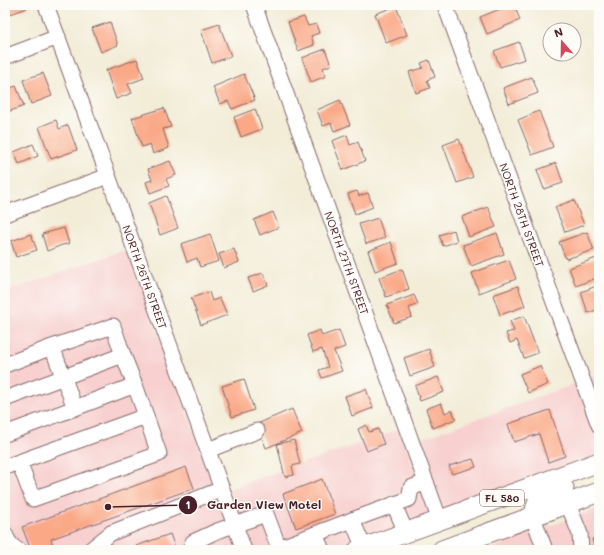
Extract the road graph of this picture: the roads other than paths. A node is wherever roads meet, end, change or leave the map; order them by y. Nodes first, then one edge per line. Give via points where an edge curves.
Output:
1 (46, 5) edge
2 (254, 5) edge
3 (445, 5) edge
4 (58, 37) junction
5 (5, 57) edge
6 (108, 176) junction
7 (5, 214) edge
8 (52, 348) junction
9 (123, 355) junction
10 (5, 365) edge
11 (63, 377) junction
12 (135, 385) junction
13 (5, 398) edge
14 (75, 408) junction
15 (146, 416) junction
16 (599, 425) edge
17 (257, 431) dead end
18 (5, 434) edge
19 (208, 450) junction
20 (19, 462) junction
21 (599, 462) edge
22 (5, 467) edge
23 (599, 476) edge
24 (426, 482) junction
25 (222, 489) junction
26 (599, 492) edge
27 (394, 504) junction
28 (568, 504) junction
29 (533, 517) junction
30 (352, 520) junction
31 (440, 521) junction
32 (235, 525) junction
33 (406, 533) junction
34 (5, 534) edge
35 (315, 534) junction
36 (361, 549) edge
37 (18, 550) edge
38 (90, 550) edge
39 (190, 550) edge
40 (244, 550) edge
41 (322, 550) edge
42 (443, 550) edge
43 (545, 550) edge
44 (581, 550) edge

1 - 4 street, NORTH 26TH STREET
2 - 24 street, NORTH 27TH STREET
3 - 16 street, NORTH 28TH STREET
4 - 5 street
4 - 6 street, NORTH 26TH STREET
6 - 7 street
6 - 19 street, NORTH 26TH STREET
8 - 9 street via 113,326
8 - 10 street
8 - 11 street
9 - 11 street
9 - 12 street
11 - 13 street
11 - 14 street
12 - 14 street
12 - 15 street
14 - 18 street
15 - 20 street
15 - 20 street via 159,454 33,499
17 - 19 street
19 - 25 street, NORTH 26TH STREET
20 - 22 street
21 - 31 main road, FL 580
23 - 29 main road via 542,497 536,504
24 - 27 street via 411,488 409,499
24 - 31 street, NORTH 27TH STREET
25 - 32 street, NORTH 26TH STREET
25 - 38 street via 111,533
26 - 28 main road, FL 580
27 - 30 street
27 - 33 street
28 - 29 main road, FL 580
28 - 44 street via 580,534
29 - 42 main road, FL 580
29 - 43 street
30 - 35 street
30 - 36 street
31 - 33 main road, FL 580
32 - 35 street via 266,514 279,548
32 - 39 street via 193,542
32 - 40 street, NORTH 26TH STREET
33 - 36 main road, FL 580
34 - 37 street via 8,542
35 - 41 street

